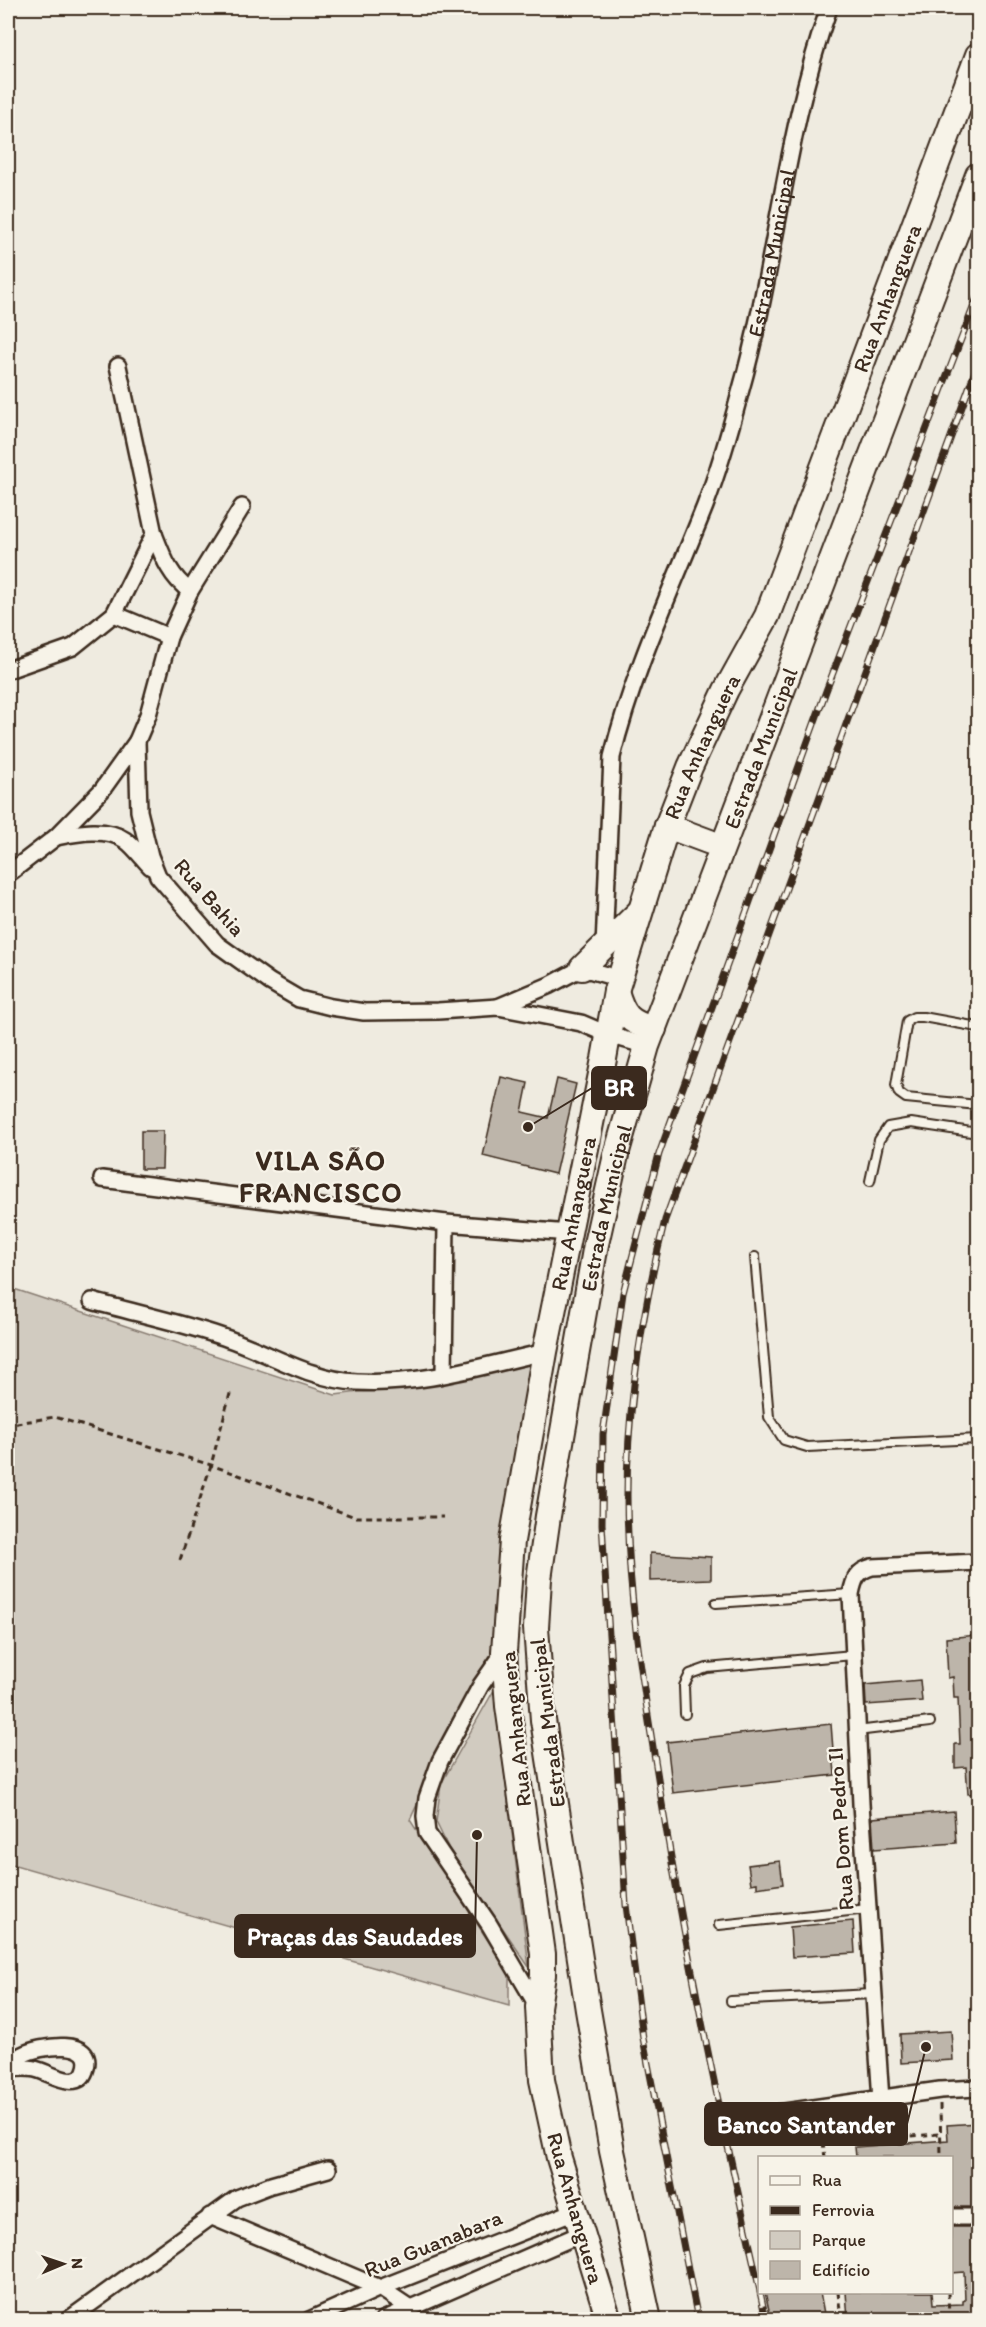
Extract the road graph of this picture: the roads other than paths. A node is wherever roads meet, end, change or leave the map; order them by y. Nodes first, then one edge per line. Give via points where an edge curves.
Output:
1 (829, 8) edge
2 (978, 55) edge
3 (978, 175) edge
4 (118, 366) dead end
5 (242, 507) dead end
6 (154, 534) junction
7 (190, 591) junction
8 (114, 614) junction
9 (807, 622) junction
10 (169, 637) junction
11 (8, 670) edge
12 (137, 741) junction
13 (667, 826) junction
14 (56, 837) junction
15 (710, 842) junction
16 (8, 874) edge
17 (158, 876) junction
18 (639, 912) junction
19 (686, 940) junction
20 (604, 947) junction
21 (582, 968) junction
22 (618, 985) junction
23 (498, 1007) junction
24 (978, 1027) edge
25 (609, 1035) junction
26 (650, 1038) junction
27 (978, 1105) edge
28 (978, 1133) edge
29 (102, 1179) dead end
30 (870, 1180) dead end
31 (446, 1223) junction
32 (569, 1233) junction
33 (755, 1257) dead end
34 (92, 1301) dead end
35 (545, 1352) junction
36 (444, 1374) junction
37 (978, 1439) edge
38 (978, 1562) edge
39 (851, 1594) junction
40 (716, 1603) dead end
41 (504, 1652) junction
42 (853, 1656) junction
43 (685, 1714) dead end
44 (930, 1722) dead end
45 (857, 1731) junction
46 (868, 1909) junction
47 (719, 1925) dead end
48 (873, 1994) junction
49 (731, 2001) dead end
50 (537, 2007) junction
51 (978, 2088) edge
52 (880, 2100) junction
53 (749, 2117) dead end
54 (612, 2151) joint
55 (328, 2169) dead end
56 (210, 2216) junction
57 (953, 2217) edge
58 (978, 2217) edge
59 (579, 2222) junction
60 (380, 2288) junction
61 (410, 2308) junction
62 (68, 2319) edge
63 (309, 2319) edge
64 (383, 2319) edge
65 (609, 2319) edge
66 (649, 2319) edge

1 - 20 street, Estrada Municipal via 807,78 767,284 741,392 712,486 659,618 614,748
2 - 13 main road, Rua Anhanguera via 766,616 694,757
3 - 9 main road, Estrada Municipal
4 - 6 street
5 - 7 street, Rua Bahia
6 - 7 street via 172,575
6 - 8 street
7 - 10 street, Rua Bahia
8 - 10 street
8 - 11 street via 73,647
9 - 15 main road via 782,660
9 - 19 main road, Estrada Municipal
10 - 12 street, Rua Bahia
12 - 14 street via 102,790
12 - 17 street, Rua Bahia via 139,811
13 - 15 main road
13 - 18 main road, Rua Anhanguera
14 - 16 street
14 - 17 street via 89,832 114,835 131,845
15 - 19 main road via 688,908
17 - 23 street, Rua Bahia via 217,944 299,999 364,1012
18 - 20 main road
18 - 22 main road, Rua Anhanguera
19 - 26 main road, Estrada Municipal
20 - 21 main road
21 - 22 street
21 - 23 street
22 - 25 main road, Rua Anhanguera
22 - 26 main road via 621,1008
23 - 25 street via 581,1023
24 - 27 lane via 923,1017 908,1021 896,1085 906,1098
25 - 26 street
25 - 32 main road, Rua Anhanguera
26 - 54 main road, Estrada Municipal via 616,1155 596,1244 548,1516 536,1628 550,1773
28 - 30 lane via 911,1123 888,1126 879,1140
29 - 31 street
31 - 32 street
31 - 36 street
32 - 35 main road, Rua Anhanguera
33 - 37 lane via 769,1417 784,1440 807,1447
34 - 36 street via 221,1336 324,1376 392,1383
35 - 36 street
35 - 41 main road, Rua Anhanguera via 512,1541
38 - 39 street, Rua Dom Pedro II via 862,1569
39 - 40 lane
39 - 42 street, Rua Dom Pedro II
41 - 50 main road, Rua Anhanguera via 508,1706 541,1929 543,1975
41 - 50 street via 481,1685 440,1761 425,1816 427,1833 489,1924
42 - 43 lane via 707,1668 690,1674 684,1686
42 - 45 street, Rua Dom Pedro II
44 - 45 lane
45 - 46 street, Rua Dom Pedro II
46 - 47 lane
46 - 48 street, Rua Dom Pedro II
48 - 49 lane
48 - 52 street, Rua Dom Pedro II
50 - 59 main road, Rua Anhanguera via 542,2080 554,2139
51 - 52 street
52 - 53 street
54 - 66 main road, Rua Anhanguera
55 - 56 street via 237,2198
56 - 60 street
56 - 62 street
57 - 58 street
59 - 60 street, Rua Guanabara
59 - 61 street
59 - 65 main road, Rua Anhanguera
60 - 61 street
60 - 63 street, Rua Guanabara
61 - 64 street

